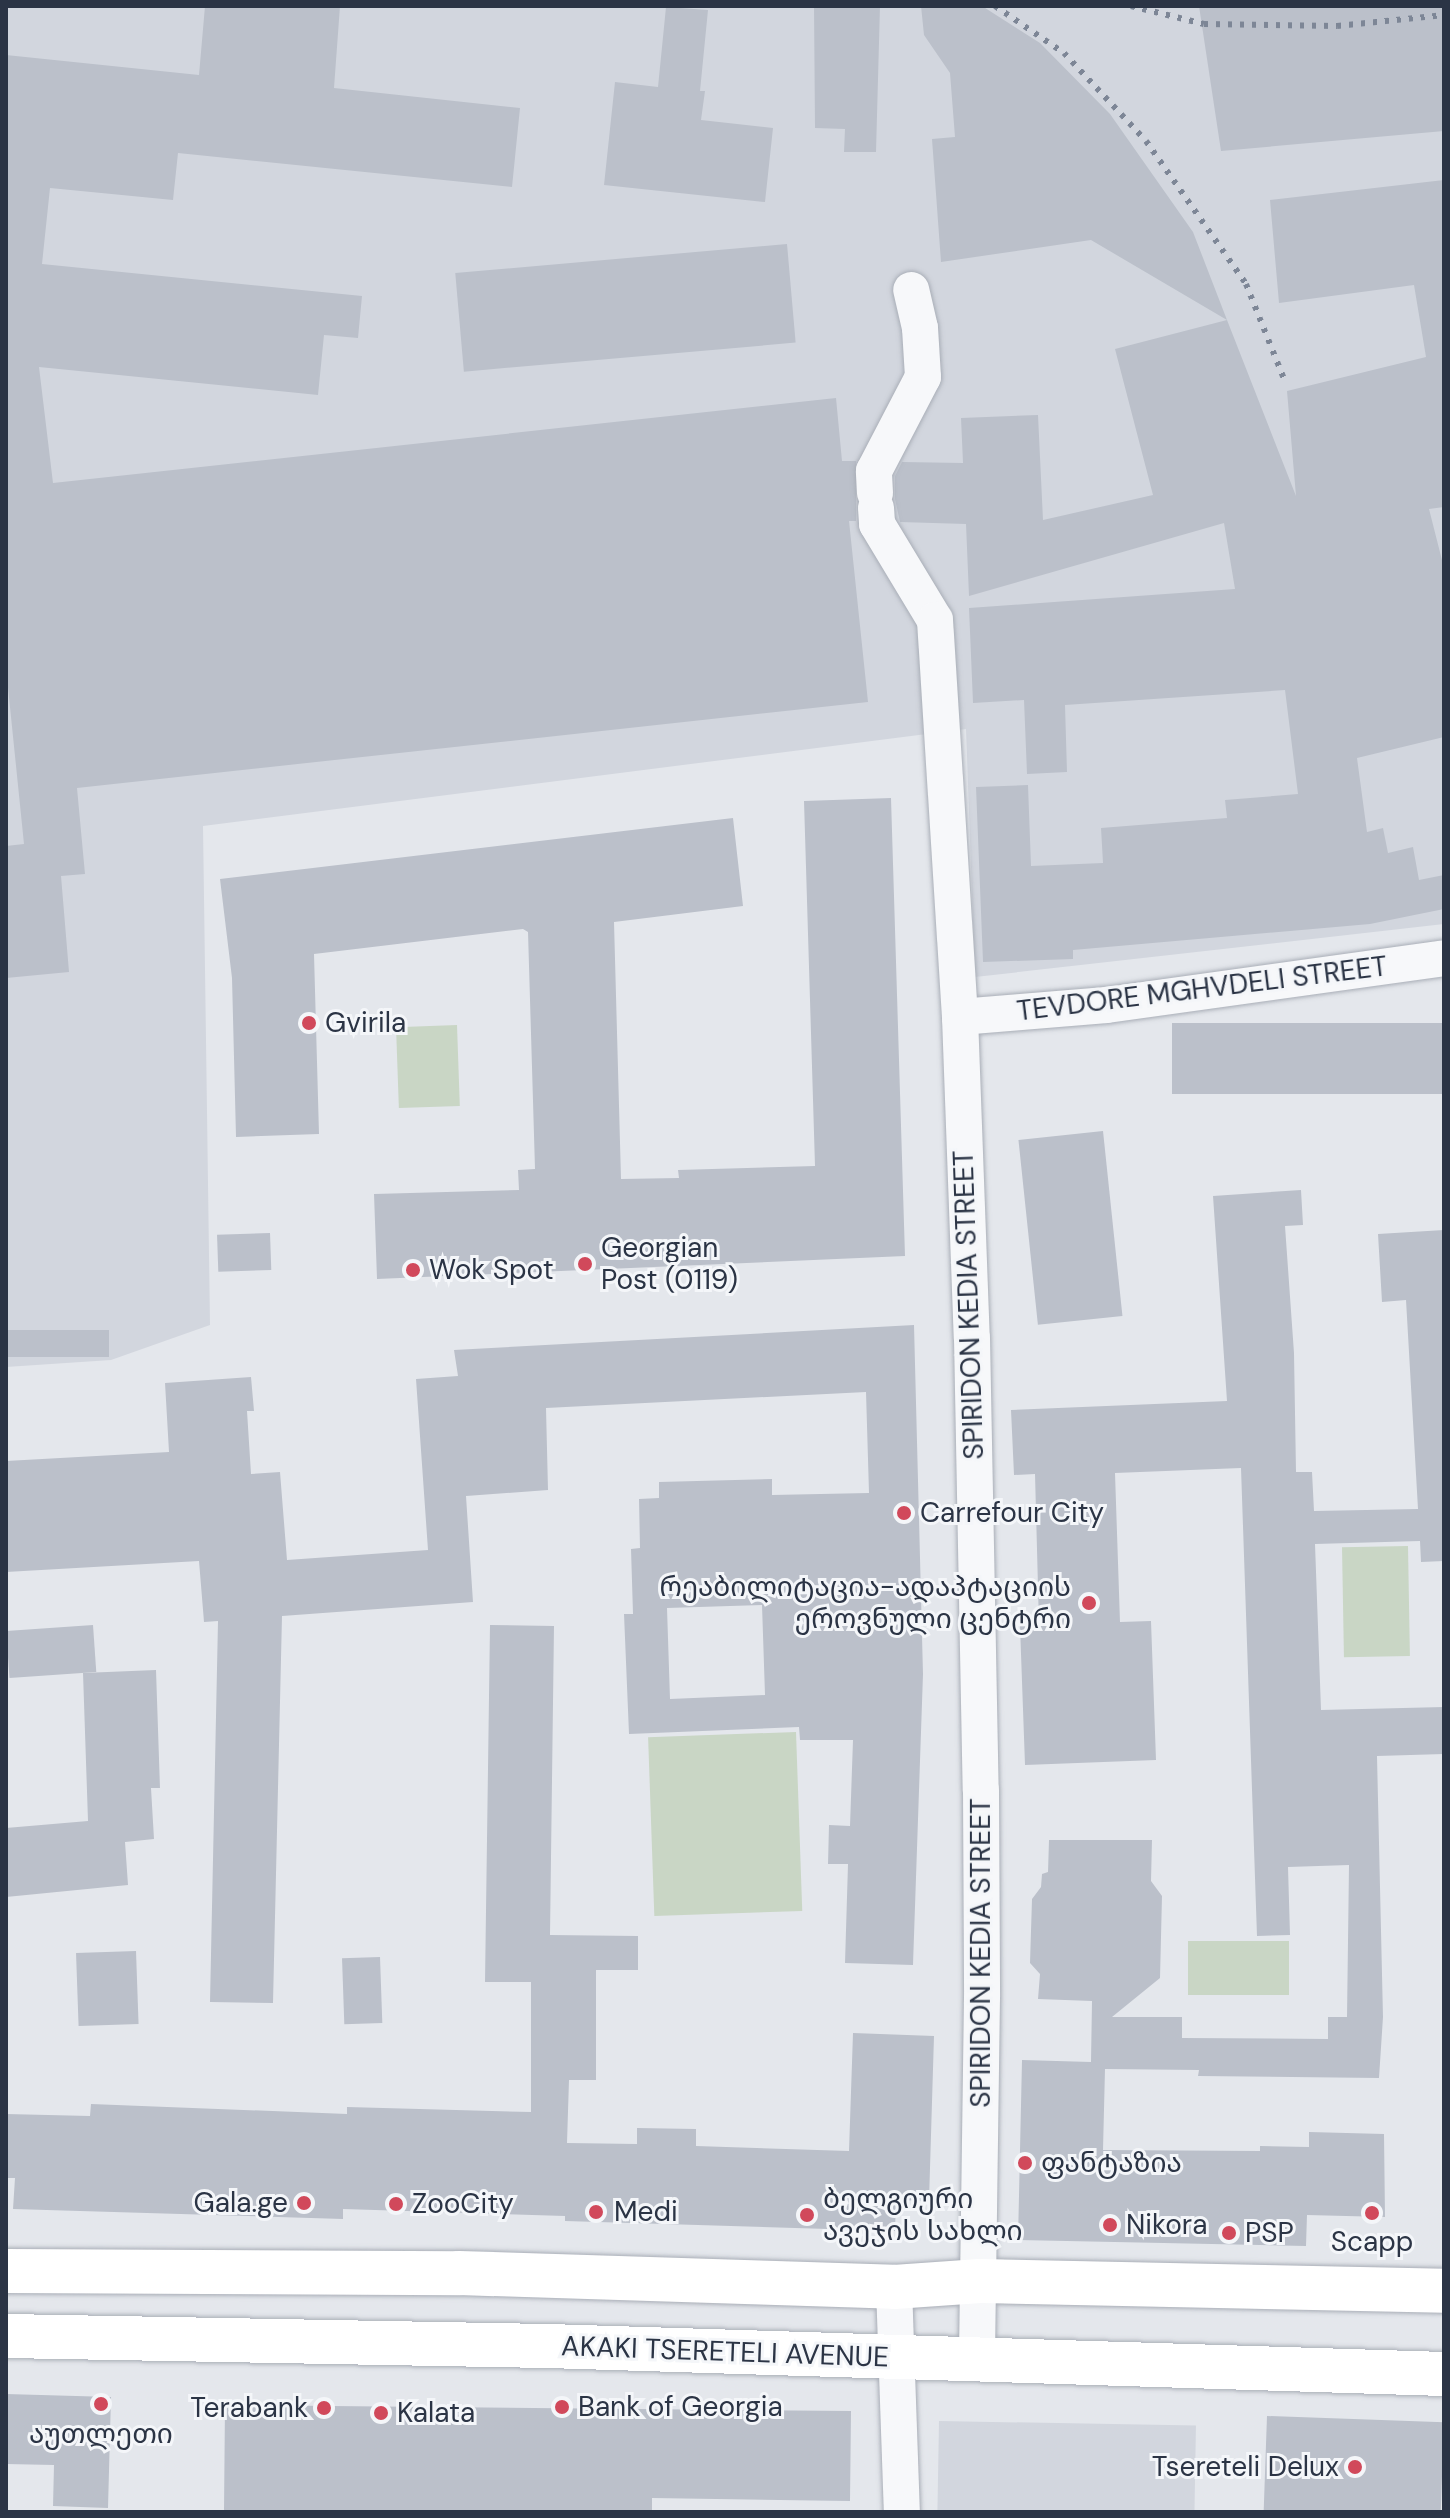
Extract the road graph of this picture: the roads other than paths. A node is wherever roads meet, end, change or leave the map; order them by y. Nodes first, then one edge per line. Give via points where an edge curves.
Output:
1 (911, 290) dead end
2 (1444, 958) edge
3 (960, 1017) junction
4 (6, 2271) edge
5 (980, 2281) junction
6 (894, 2287) junction
7 (1444, 2291) edge
8 (6, 2336) edge
9 (894, 2359) junction
10 (977, 2360) junction
11 (1444, 2374) edge
12 (902, 2512) edge

1 - 3 street, SPIRIDON KEDIA STREET via 923,377 874,471 875,501 877,524 935,620
2 - 3 street, TEVDORE MGHVDELI STREET via 1107,1005
3 - 5 street, SPIRIDON KEDIA STREET via 981,1790
4 - 6 main road via 459,2273
5 - 6 main road
5 - 7 main road
5 - 10 street, SPIRIDON KEDIA STREET
6 - 9 street
8 - 9 main road, AKAKI TSERETELI AVENUE via 548,2346
9 - 10 main road, AKAKI TSERETELI AVENUE
9 - 12 street
10 - 11 main road, AKAKI TSERETELI AVENUE

